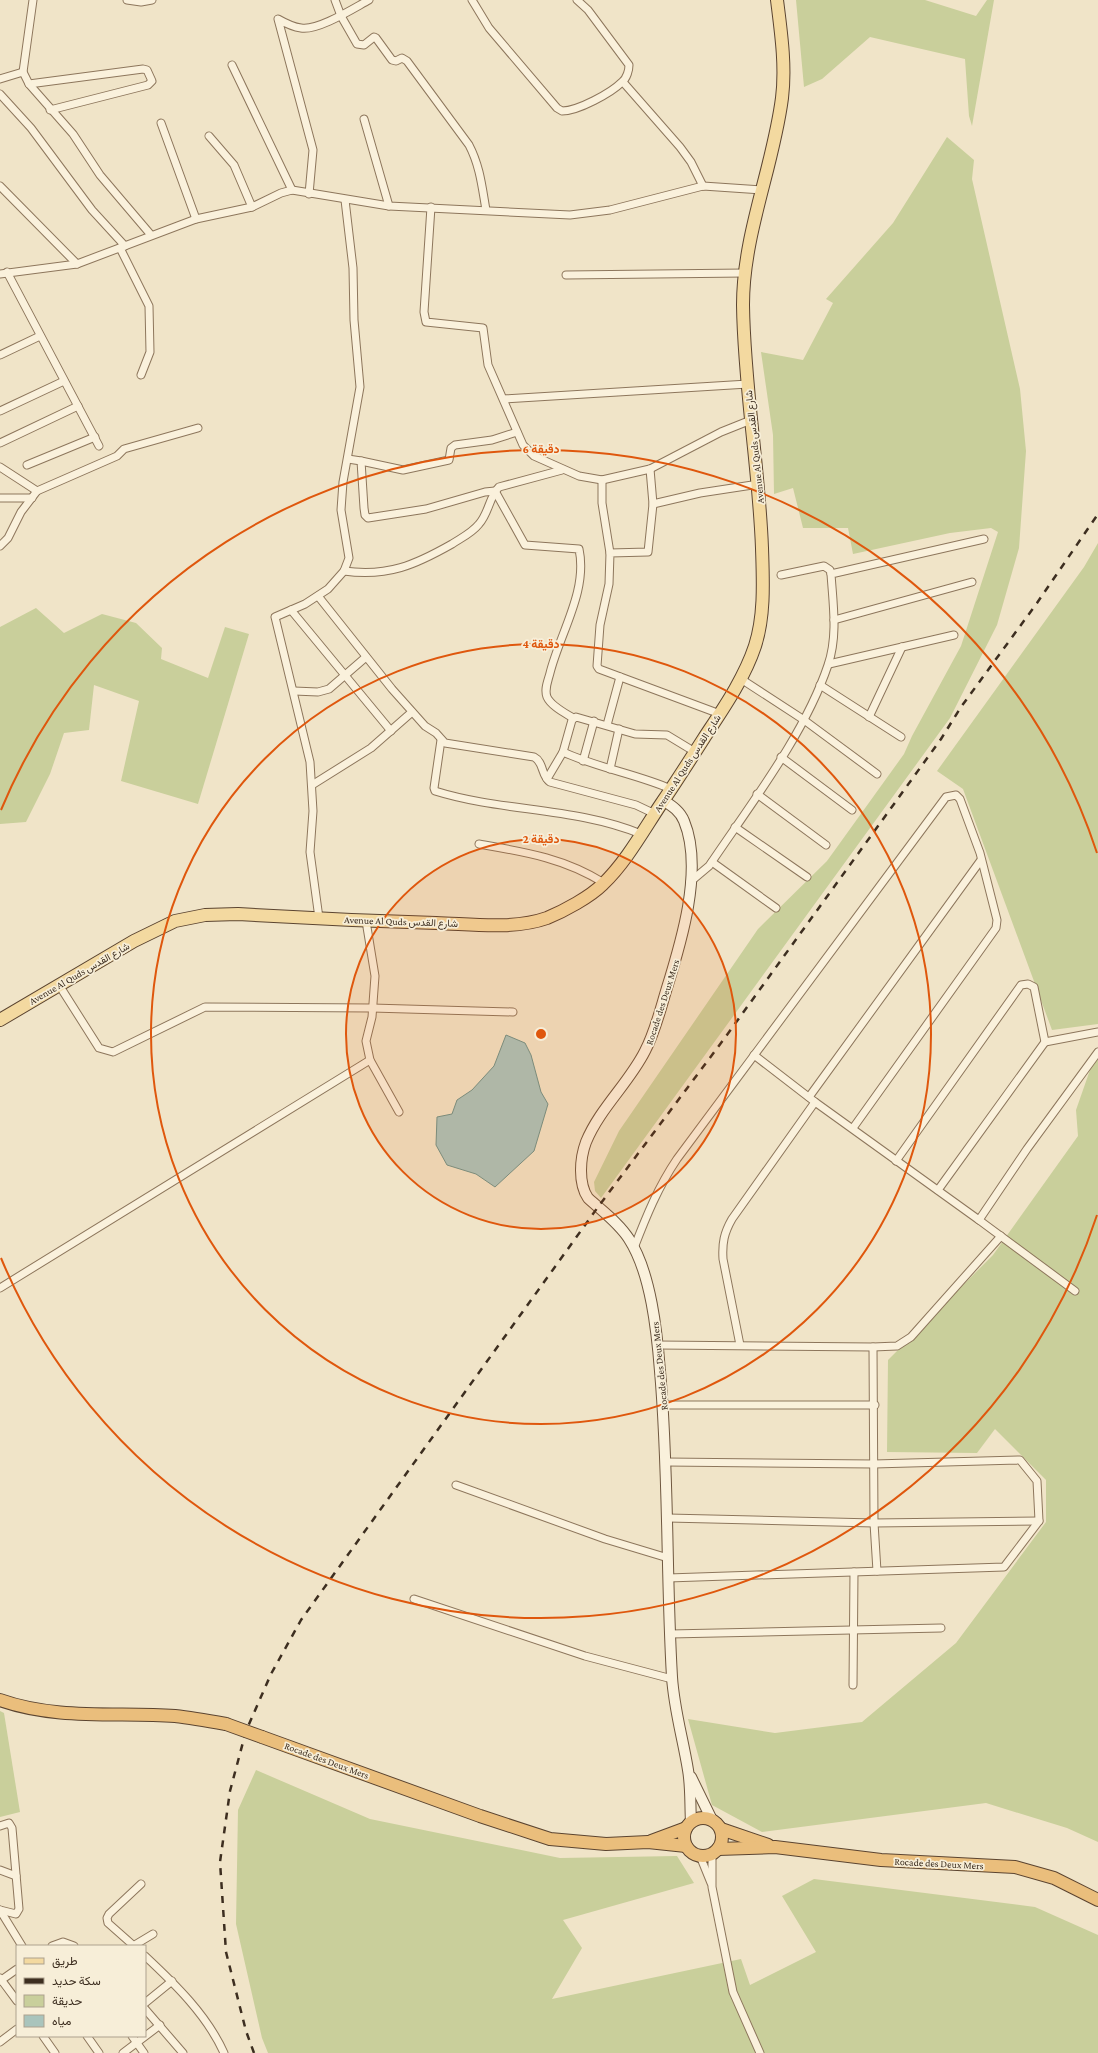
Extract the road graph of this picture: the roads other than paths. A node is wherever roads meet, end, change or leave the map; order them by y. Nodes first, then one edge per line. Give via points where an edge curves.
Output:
1 (33, 0) edge
2 (127, 0) edge
3 (152, 0) edge
4 (335, 0) edge
5 (369, 0) edge
6 (472, 0) edge
7 (577, 0) edge
8 (777, 0) edge
9 (341, 16) junction
10 (232, 65) dead end
11 (23, 72) junction
12 (0, 79) edge
13 (623, 82) junction
14 (29, 84) junction
15 (0, 94) edge
16 (50, 110) junction
17 (364, 119) dead end
18 (161, 123) dead end
19 (209, 136) dead end
20 (0, 186) edge
21 (703, 186) junction
22 (292, 190) junction
23 (762, 190) junction
24 (309, 194) junction
25 (345, 200) junction
26 (389, 206) junction
27 (252, 207) junction
28 (431, 208) junction
29 (486, 210) junction
30 (196, 219) junction
31 (151, 235) junction
32 (123, 247) junction
33 (77, 264) junction
34 (2, 273) edge
35 (745, 273) junction
36 (566, 275) dead end
37 (40, 336) junction
38 (0, 355) edge
39 (141, 375) dead end
40 (64, 381) junction
41 (748, 384) junction
42 (504, 399) junction
43 (78, 406) junction
44 (0, 411) edge
45 (752, 420) junction
46 (198, 428) dead end
47 (517, 432) junction
48 (95, 438) junction
49 (0, 443) edge
50 (99, 446) dead end
51 (348, 459) junction
52 (361, 461) junction
53 (27, 465) dead end
54 (0, 466) edge
55 (650, 469) junction
56 (562, 470) junction
57 (602, 480) junction
58 (758, 484) junction
59 (37, 491) junction
60 (495, 491) junction
61 (0, 498) edge
62 (32, 498) junction
63 (653, 504) junction
64 (984, 539) dead end
65 (0, 546) edge
66 (610, 553) junction
67 (344, 571) junction
68 (831, 574) junction
69 (781, 575) dead end
70 (972, 582) dead end
71 (318, 596) junction
72 (291, 610) junction
73 (834, 620) junction
74 (954, 634) dead end
75 (902, 647) junction
76 (366, 657) junction
77 (829, 664) junction
78 (345, 675) junction
79 (620, 677) junction
80 (741, 679) junction
81 (820, 685) junction
82 (294, 691) junction
83 (412, 712) junction
84 (720, 714) junction
85 (869, 717) junction
86 (573, 718) junction
87 (804, 720) junction
88 (594, 721) junction
89 (607, 724) junction
90 (619, 729) junction
91 (391, 731) junction
92 (902, 737) dead end
93 (441, 740) junction
94 (563, 752) junction
95 (695, 752) junction
96 (782, 757) junction
97 (583, 761) junction
98 (610, 769) junction
99 (877, 774) dead end
100 (547, 779) junction
101 (312, 784) junction
102 (671, 789) junction
103 (757, 794) junction
104 (663, 800) junction
105 (852, 810) dead end
106 (655, 814) junction
107 (735, 827) junction
108 (641, 834) junction
109 (479, 844) dead end
110 (826, 845) dead end
111 (981, 860) junction
112 (712, 862) junction
113 (807, 877) dead end
114 (690, 882) junction
115 (604, 883) junction
116 (776, 908) dead end
117 (318, 918) junction
118 (366, 921) junction
119 (59, 985) junction
120 (372, 1008) junction
121 (513, 1012) dead end
122 (0, 1020) edge
123 (1098, 1032) edge
124 (1045, 1042) junction
125 (1098, 1052) edge
126 (754, 1055) junction
127 (370, 1060) junction
128 (812, 1100) junction
129 (399, 1112) dead end
130 (852, 1128) junction
131 (896, 1160) junction
132 (938, 1190) junction
133 (979, 1220) junction
134 (1001, 1236) junction
135 (634, 1248) junction
136 (0, 1288) edge
137 (1075, 1291) dead end
138 (658, 1345) junction
139 (740, 1345) junction
140 (873, 1347) junction
141 (663, 1405) junction
142 (875, 1405) junction
143 (666, 1462) junction
144 (874, 1464) junction
145 (456, 1485) dead end
146 (668, 1518) junction
147 (1039, 1521) junction
148 (874, 1523) junction
149 (668, 1558) junction
150 (877, 1571) junction
151 (854, 1572) junction
152 (668, 1578) junction
153 (414, 1599) dead end
154 (941, 1628) dead end
155 (854, 1630) junction
156 (670, 1634) junction
157 (672, 1678) junction
158 (853, 1685) dead end
159 (0, 1700) edge
160 (689, 1771) junction
161 (712, 1820) junction
162 (689, 1825) junction
163 (0, 1826) edge
164 (721, 1829) junction
165 (648, 1842) junction
166 (686, 1846) junction
167 (774, 1847) junction
168 (710, 1853) junction
169 (0, 1870) edge
170 (16, 1876) junction
171 (141, 1884) dead end
172 (712, 1887) junction
173 (1098, 1900) edge
174 (0, 1910) edge
175 (153, 1934) dead end
176 (60, 1944) edge
177 (21, 1945) edge
178 (72, 1945) edge
179 (132, 1945) edge
180 (135, 1945) edge
181 (146, 1957) edge
182 (16, 1970) edge
183 (0, 1979) edge
184 (172, 1982) junction
185 (16, 2000) edge
186 (146, 2002) edge
187 (146, 2010) edge
188 (160, 2025) junction
189 (16, 2030) edge
190 (146, 2036) edge
191 (44, 2037) edge
192 (87, 2037) edge
193 (133, 2037) edge
194 (145, 2037) edge
195 (0, 2042) edge
196 (137, 2043) junction
197 (56, 2053) edge
198 (99, 2053) edge
199 (123, 2053) edge
200 (144, 2053) edge
201 (183, 2053) edge
202 (224, 2053) edge
203 (760, 2053) edge

1 - 11 street
2 - 3 street
4 - 9 street
5 - 9 street
6 - 13 street via 489,28 560,110 571,110 599,98
7 - 13 street via 588,10 629,65
8 - 23 main road, Avenue Al Quds شارع القدس via 784,75 783,94
9 - 24 street via 306,28 296,27 278,19 313,150
9 - 29 street via 357,44 364,45 376,38 392,60 402,58 407,61 469,145 481,174
10 - 22 street
11 - 12 street
11 - 14 street
13 - 21 street via 680,147
14 - 16 street
14 - 16 street via 143,69 147,70 152,81 148,85
15 - 32 street via 31,128
16 - 31 street via 73,134 100,176
17 - 26 street
18 - 30 street
19 - 27 street via 236,168
20 - 33 street
21 - 23 street
21 - 29 street via 595,213 570,215
22 - 24 street
22 - 27 street
23 - 35 main road, Avenue Al Quds شارع القدس
24 - 25 street
25 - 26 street
25 - 51 street via 353,268 354,320 360,387
26 - 28 street
27 - 30 street
28 - 29 street
28 - 42 street via 424,312 426,322 482,328 488,365
30 - 31 street
31 - 32 street
32 - 33 street
32 - 39 street via 149,306 150,352
33 - 34 street
34 - 37 street
35 - 36 street
35 - 41 main road, Avenue Al Quds شارع القدس via 743,309
37 - 38 street
37 - 40 street
40 - 43 street
40 - 44 street
41 - 42 street
41 - 45 main road, Avenue Al Quds شارع القدس
42 - 47 street
43 - 48 street
43 - 49 street
45 - 55 street via 721,432
45 - 58 main road, Avenue Al Quds شارع القدس
46 - 59 street via 124,449 117,456
47 - 52 street via 492,440 455,445 451,448 449,460 407,470
47 - 56 street via 527,450
48 - 50 street
48 - 53 street
51 - 52 street
51 - 67 street via 341,510 350,555
52 - 60 street via 364,508 368,518 426,509
54 - 59 street
55 - 57 street
55 - 63 street
56 - 57 street
56 - 60 street via 506,484
57 - 66 street via 602,503
58 - 63 street via 700,493
58 - 80 main road, Avenue Al Quds شارع القدس via 762,598 756,644
59 - 62 street
60 - 67 street via 479,524 461,538 423,560 400,569 380,572
60 - 86 street via 525,545 575,547 580,550 578,589 553,660 546,691 551,703
61 - 62 street
62 - 65 street via 21,512 8,538
63 - 66 street via 648,552
64 - 68 street
66 - 79 street via 609,584 600,626 597,665 599,669
67 - 71 street
68 - 69 street via 824,566
68 - 73 street
70 - 73 street
71 - 72 street
71 - 76 street
72 - 78 street
72 - 82 street via 278,614 275,618
73 - 77 street via 835,629
74 - 75 street
75 - 77 street
75 - 85 street
76 - 78 street
76 - 83 street
77 - 81 street
78 - 82 street via 329,689 318,692
78 - 91 street
79 - 84 street
79 - 89 street
80 - 84 main road, Avenue Al Quds شارع القدس
80 - 87 street
81 - 85 street
81 - 87 street
82 - 101 street via 310,762
83 - 91 street
83 - 93 street
84 - 95 main road, Avenue Al Quds شارع القدس
85 - 92 street
86 - 88 street
86 - 94 street
87 - 96 street
87 - 99 street
88 - 89 street
88 - 97 street
89 - 90 street
90 - 95 street via 635,734 667,735
90 - 98 street
91 - 101 street via 353,760
93 - 100 street via 449,744 536,758
93 - 108 street via 435,791 598,820
94 - 97 street
94 - 100 street
95 - 102 main road, Avenue Al Quds شارع القدس
96 - 103 street
96 - 105 street
97 - 98 street
98 - 102 street via 648,779
100 - 106 street via 582,791 636,804
101 - 117 street via 310,852
102 - 104 main road, Avenue Al Quds شارع القدس
103 - 107 street
103 - 110 street
104 - 106 main road, Avenue Al Quds شارع القدس
104 - 114 main road, Rocade des Deux Mers via 676,809 684,821 692,854
106 - 108 main road, Avenue Al Quds شارع القدس
107 - 112 street
107 - 113 street
108 - 115 main road, Avenue Al Quds شارع القدس
109 - 115 street via 564,862
111 - 126 street via 960,799 956,795 946,797
111 - 128 street
111 - 130 street via 997,920 996,928
112 - 114 street via 702,874
112 - 116 street
114 - 135 main road, Rocade des Deux Mers via 680,944 653,1032 638,1064 594,1126 582,1160 585,1194 618,1225
115 - 118 main road, Avenue Al Quds شارع القدس via 591,894 546,918 523,922 496,924
117 - 118 main road, Avenue Al Quds شارع القدس
117 - 119 main road, Avenue Al Quds شارع القدس via 238,914 205,915 175,921 134,941
118 - 120 street via 375,976
119 - 120 street via 99,1048 113,1052 204,1007
119 - 122 main road, Avenue Al Quds شارع القدس
120 - 121 street
120 - 127 street via 366,1041
123 - 124 street
124 - 131 street via 1034,987 1025,984 1018,988
124 - 132 street
125 - 133 street
126 - 128 street
126 - 135 street via 662,1182
127 - 129 street
127 - 136 street
128 - 130 street
128 - 139 street via 724,1233 723,1259
130 - 131 street
131 - 132 street
132 - 133 street
133 - 134 street
134 - 137 street
134 - 140 street via 910,1337 897,1346
135 - 138 main road, Rocade des Deux Mers via 642,1265
138 - 139 street
138 - 141 main road, Rocade des Deux Mers
139 - 140 street
140 - 142 street
141 - 142 street
141 - 143 main road, Rocade des Deux Mers
142 - 144 street
143 - 144 street
143 - 146 main road, Rocade des Deux Mers
144 - 147 street via 1020,1460 1037,1481
144 - 148 street
145 - 149 street via 605,1539
146 - 148 street
146 - 149 main road, Rocade des Deux Mers
147 - 148 street
147 - 150 street via 1004,1567
148 - 150 street
149 - 152 main road, Rocade des Deux Mers
150 - 151 street
151 - 152 street
151 - 155 street
152 - 156 main road, Rocade des Deux Mers
153 - 157 street via 585,1656
154 - 155 street
155 - 156 street
155 - 158 street
156 - 157 main road, Rocade des Deux Mers
157 - 160 main road, Rocade des Deux Mers
159 - 165 highway, Rocade des Deux Mers, bridge via 48,1711 175,1716 226,1724 480,1816 550,1838 606,1844
160 - 161 main road, Rocade des Deux Mers
160 - 162 main road, Rocade des Deux Mers
161 - 162 highway via 701,1818
161 - 164 highway
162 - 165 highway, Rocade des Deux Mers
162 - 166 highway via 684,1840
163 - 170 street via 9,1823 12,1828
164 - 167 highway, Rocade des Deux Mers
164 - 168 highway via 722,1840
165 - 166 highway, Rocade des Deux Mers
166 - 168 highway via 694,1854
167 - 168 highway, Rocade des Deux Mers
167 - 173 highway, Rocade des Deux Mers via 850,1857 1015,1867 1054,1878
168 - 172 street
168 - 172 street
169 - 170 street
170 - 174 street via 18,1912
171 - 179 street via 107,1918 109,1925
172 - 203 street via 733,1992
174 - 177 street
175 - 180 street
176 - 178 street
181 - 184 street
182 - 183 street
183 - 185 street
184 - 186 street
184 - 202 street via 208,2025
187 - 188 street
188 - 190 street
188 - 201 street
189 - 195 street
191 - 197 street
192 - 198 street
193 - 196 street
194 - 196 street
196 - 199 street
196 - 200 street

